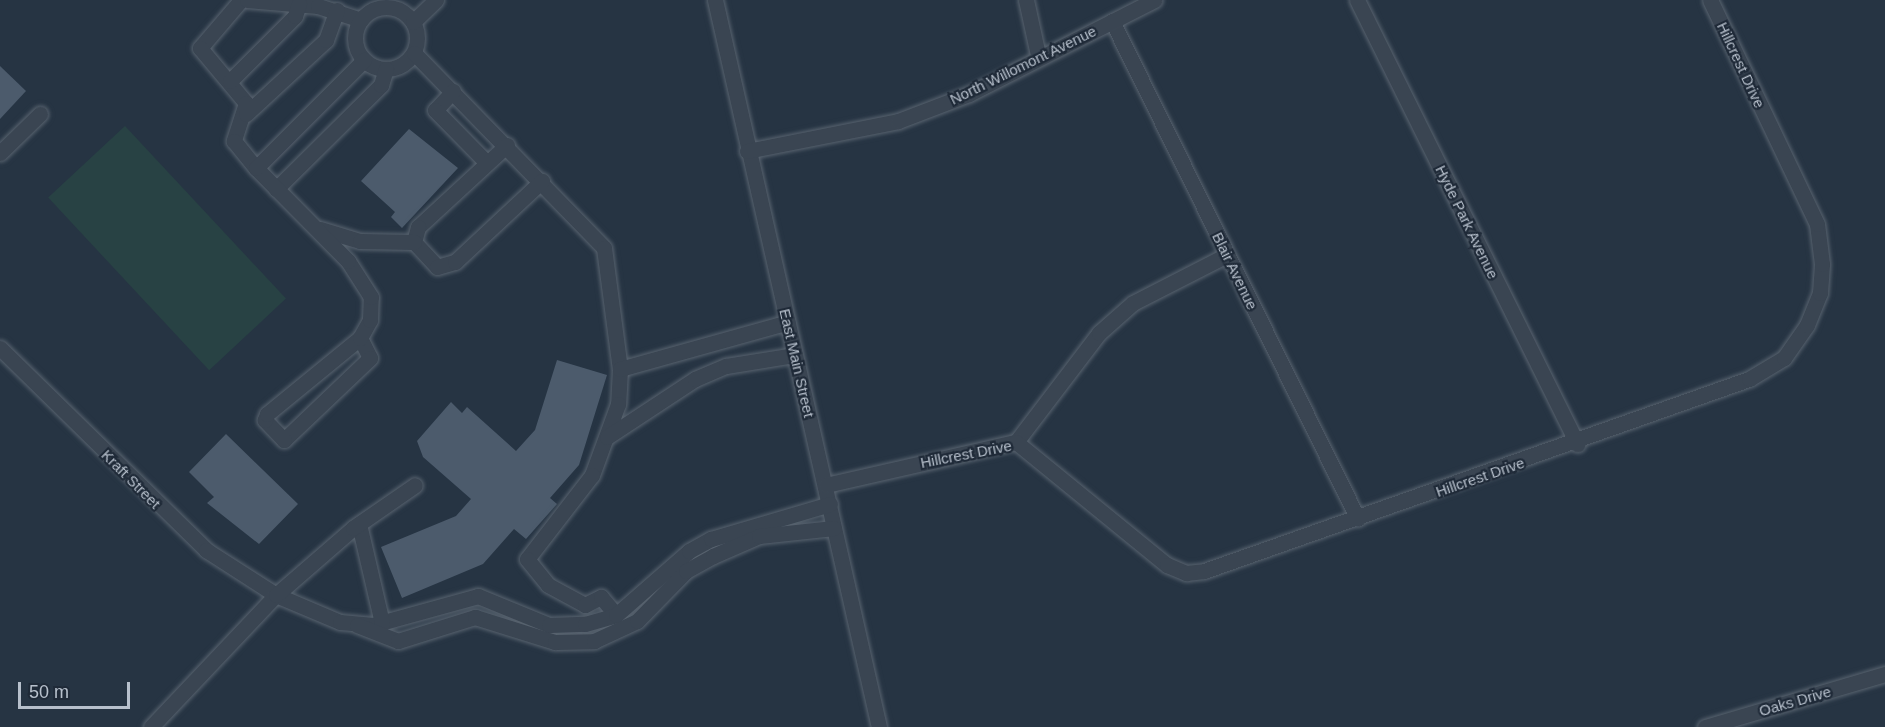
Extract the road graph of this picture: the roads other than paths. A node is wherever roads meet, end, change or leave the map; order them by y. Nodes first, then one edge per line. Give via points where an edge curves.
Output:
1 (241, 0) edge
2 (247, 0) edge
3 (436, 0) edge
4 (714, 0) edge
5 (1026, 0) edge
6 (1154, 0) edge
7 (1357, 0) edge
8 (1710, 0) edge
9 (299, 4) junction
10 (398, 4) edge
11 (337, 10) junction
12 (361, 20) junction
13 (1112, 21) junction
14 (413, 22) junction
15 (414, 53) junction
16 (1038, 56) junction
17 (364, 60) junction
18 (386, 69) junction
19 (230, 81) junction
20 (453, 91) junction
21 (40, 114) dead end
22 (246, 114) junction
23 (507, 145) junction
24 (747, 152) junction
25 (0, 153) edge
26 (487, 163) junction
27 (256, 168) junction
28 (542, 181) junction
29 (276, 189) junction
30 (311, 224) junction
31 (414, 242) junction
32 (1227, 255) junction
33 (788, 322) junction
34 (360, 338) junction
35 (0, 348) edge
36 (795, 355) junction
37 (620, 369) junction
38 (607, 437) junction
39 (1016, 442) junction
40 (1577, 444) junction
41 (415, 485) dead end
42 (826, 485) junction
43 (830, 504) junction
44 (1359, 519) junction
45 (359, 524) junction
46 (834, 528) junction
47 (276, 595) junction
48 (616, 615) junction
49 (382, 623) junction
50 (355, 624) junction
51 (1885, 674) edge
52 (151, 727) edge
53 (879, 727) edge
54 (1705, 727) edge

1 - 19 street via 200,48
2 - 9 street
3 - 14 street
4 - 24 street, East Main Street
5 - 16 street
6 - 13 street, North Willomont Avenue
7 - 40 street, Hyde Park Avenue
8 - 40 street, Hillcrest Drive via 1817,224 1820,293 1807,325 1784,358 1749,379
9 - 11 street
9 - 19 street via 295,16
10 - 12 street via 375,9
10 - 14 street
11 - 12 street
11 - 22 street via 326,40
12 - 17 street via 356,45
13 - 16 street, North Willomont Avenue
13 - 32 street, Blair Avenue
14 - 15 street via 417,37
15 - 18 street via 400,66
15 - 20 street
16 - 24 street, North Willomont Avenue via 969,94 898,121
17 - 18 street
17 - 27 street
18 - 29 street via 381,85
19 - 22 street via 246,103
20 - 23 street
20 - 26 street via 435,110
21 - 25 street
22 - 27 street via 234,141
23 - 26 street
23 - 28 street
24 - 33 street, East Main Street
26 - 31 street via 418,227
27 - 29 street
28 - 31 street via 455,262 437,267
28 - 37 street via 604,248
29 - 30 street
30 - 31 street via 360,241
30 - 34 street via 348,261 371,297 370,320
32 - 39 street via 1133,303 1108,325
32 - 44 street, Blair Avenue
33 - 36 street, East Main Street
33 - 37 street
34 - 34 street via 267,414 265,420 284,440 370,358
35 - 47 street, Kraft Street via 182,528
36 - 38 street via 726,366 695,379
36 - 42 street, East Main Street
37 - 38 street via 618,404
38 - 48 street via 592,475 527,559 548,585 585,605 601,597
39 - 42 street, Hillcrest Drive
39 - 44 street, Hillcrest Drive via 1167,565 1186,573
40 - 44 street, Hillcrest Drive
41 - 45 street
42 - 43 street, East Main Street
43 - 46 street, East Main Street
43 - 48 street via 711,539 688,551
45 - 47 street
45 - 49 street
46 - 50 street via 759,536 713,556 686,571 637,621 594,640 555,642 475,617 398,640 376,637
46 - 53 street, East Main Street
47 - 50 street, Kraft Street via 325,618
47 - 52 street
48 - 49 street via 585,624 549,625 478,596
49 - 50 street
51 - 54 street, Oaks Drive

